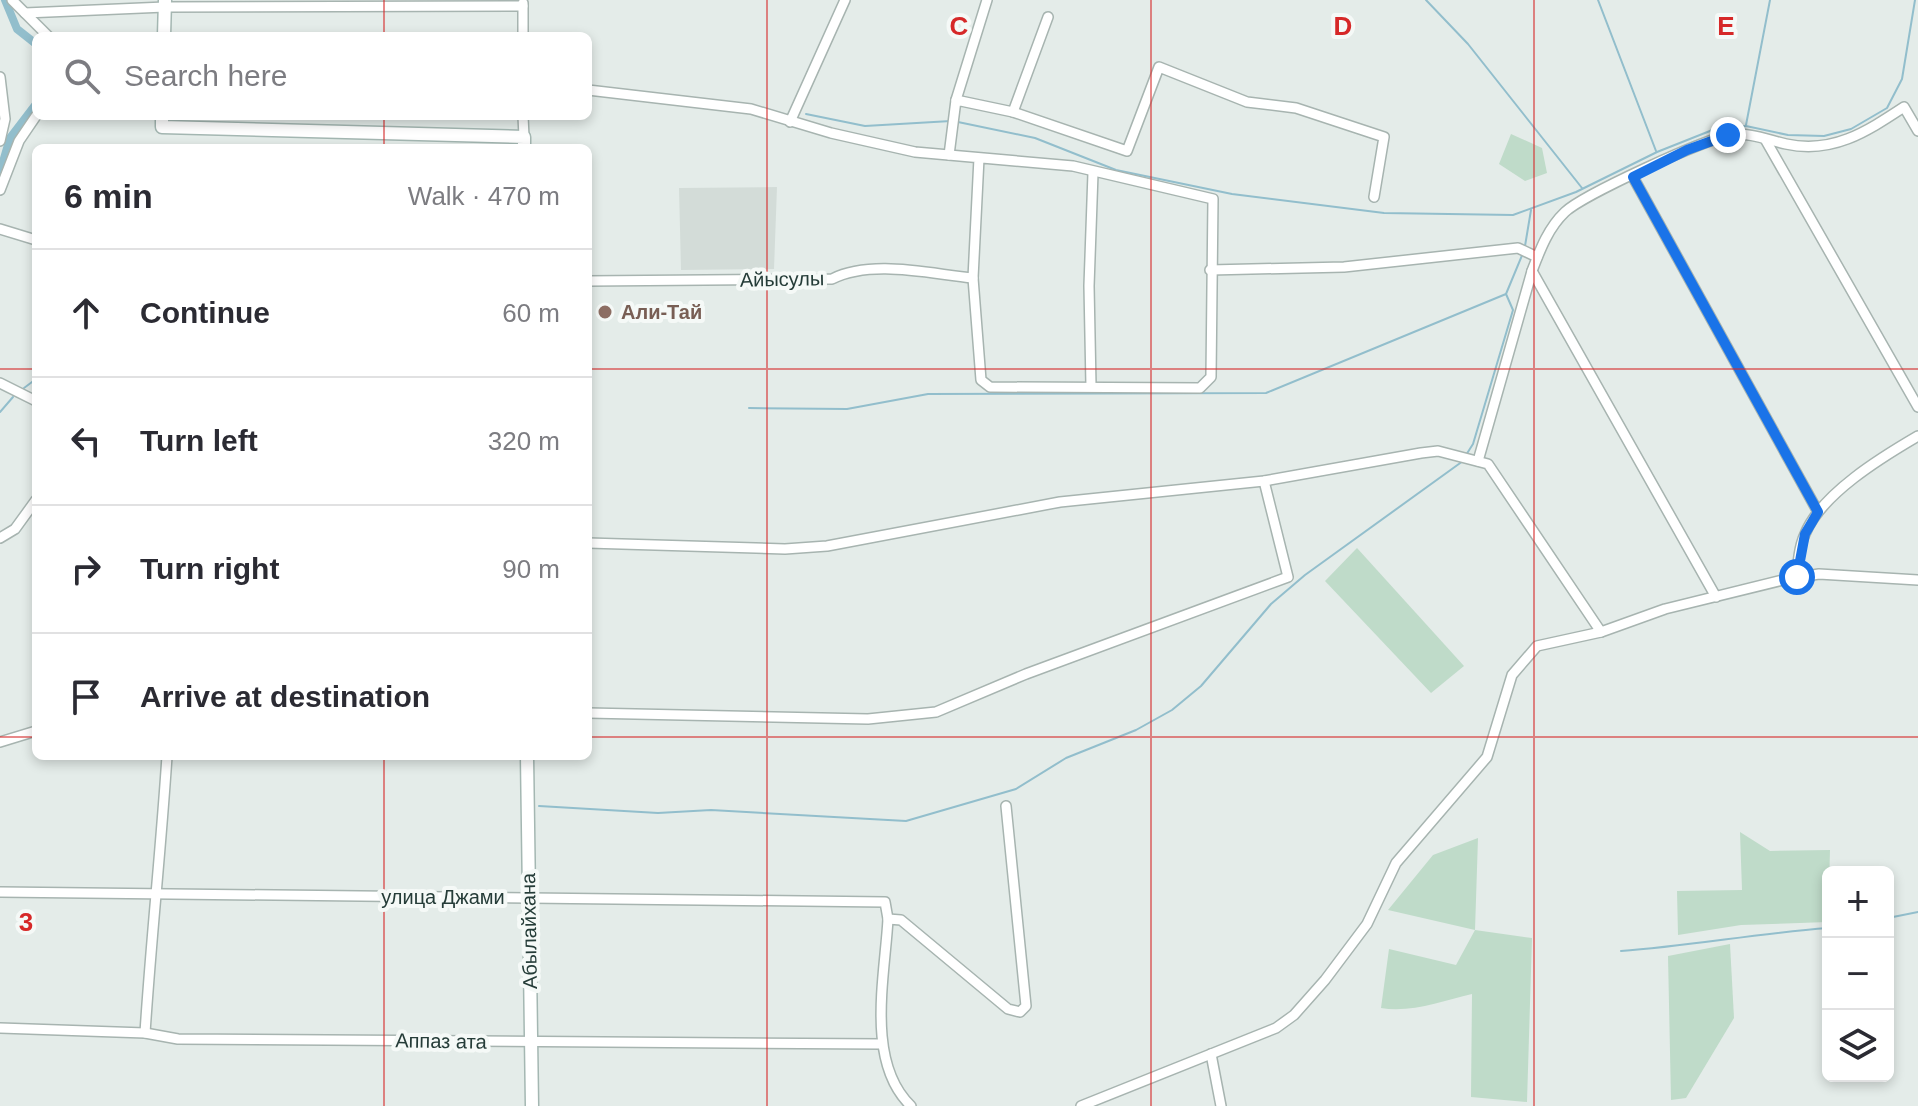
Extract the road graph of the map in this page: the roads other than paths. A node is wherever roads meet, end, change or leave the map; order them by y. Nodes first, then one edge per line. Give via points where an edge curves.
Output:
1 (12, 0) edge
2 (845, 0) edge
3 (987, 0) edge
4 (523, 3) edge
5 (165, 4) edge
6 (25, 13) junction
7 (1048, 17) dead end
8 (44, 32) edge
9 (164, 32) edge
10 (523, 32) edge
11 (0, 77) edge
12 (592, 90) edge
13 (956, 100) junction
14 (1013, 112) junction
15 (33, 120) edge
16 (523, 120) edge
17 (162, 122) edge
18 (790, 122) junction
19 (1918, 131) edge
20 (1765, 139) junction
21 (0, 141) edge
22 (524, 143) edge
23 (949, 155) junction
24 (979, 158) junction
25 (1093, 173) junction
26 (1633, 177) junction
27 (0, 190) edge
28 (1374, 197) dead end
29 (0, 229) edge
30 (32, 239) edge
31 (1537, 257) junction
32 (1210, 270) junction
33 (1532, 271) junction
34 (973, 278) junction
35 (592, 281) edge
36 (1, 385) edge
37 (1091, 386) junction
38 (32, 399) edge
39 (1918, 407) edge
40 (1918, 436) edge
41 (1478, 461) junction
42 (1264, 481) junction
43 (32, 506) edge
44 (1818, 512) junction
45 (0, 538) edge
46 (592, 543) edge
47 (1797, 577) junction
48 (1918, 580) edge
49 (1716, 597) junction
50 (1601, 632) junction
51 (592, 713) edge
52 (32, 732) edge
53 (0, 742) edge
54 (167, 760) edge
55 (527, 760) edge
56 (1006, 806) dead end
57 (0, 892) edge
58 (157, 893) junction
59 (528, 898) junction
60 (888, 919) junction
61 (0, 1028) edge
62 (145, 1033) junction
63 (531, 1042) junction
64 (882, 1044) junction
65 (1211, 1054) junction
66 (532, 1106) edge
67 (911, 1106) edge
68 (1081, 1106) edge
69 (1221, 1106) edge

1 - 6 street
2 - 18 street
3 - 13 street
4 - 5 street
4 - 10 street
5 - 6 street
5 - 9 main road
6 - 8 street
7 - 14 street
11 - 21 street via 5,119
12 - 18 street via 751,109
13 - 14 street
13 - 23 street
14 - 28 street via 1127,151 1159,67 1247,102 1296,108 1384,137
15 - 27 street
16 - 22 street
17 - 22 main road
18 - 23 street
19 - 20 street via 1904,107 1840,143 1800,147
20 - 26 street via 1728,135
20 - 39 street
23 - 24 street
24 - 25 street via 1073,166
24 - 34 street
25 - 32 street via 1213,199
25 - 37 street
26 - 31 street via 1565,211
26 - 44 street
29 - 30 street
31 - 32 street via 1518,248 1344,267
31 - 33 street
32 - 37 street via 1211,377 1200,388
33 - 41 street
33 - 49 street
34 - 35 street, Айысулы via 892,270 848,271 832,279
34 - 37 street via 981,380 990,387
36 - 38 street
40 - 44 street via 1860,475
41 - 42 street via 1438,451
41 - 50 street via 1488,464
42 - 46 street via 1075,500 827,546
42 - 51 street via 1288,577 936,712 868,719
43 - 45 street via 15,529
44 - 47 street via 1805,534
47 - 48 street
47 - 49 street
49 - 50 street
50 - 65 street via 1537,646 1525,657 1512,675 1487,757 1396,863 1367,924 1325,980 1276,1028
52 - 53 street
54 - 58 street
55 - 59 main road, Абылайхана
56 - 60 street via 1026,1006 1020,1012 1008,1009 901,920
57 - 58 street, улица Джами
58 - 59 street, улица Джами
58 - 62 street
59 - 60 street, улица Джами via 885,902
59 - 63 main road, Абылайхана
60 - 64 street
61 - 62 street, Аппаз ата
62 - 63 street, Аппаз ата via 178,1039
63 - 64 street, Аппаз ата
63 - 66 main road, Абылайхана
64 - 67 street via 898,1093
65 - 68 street
65 - 69 street

